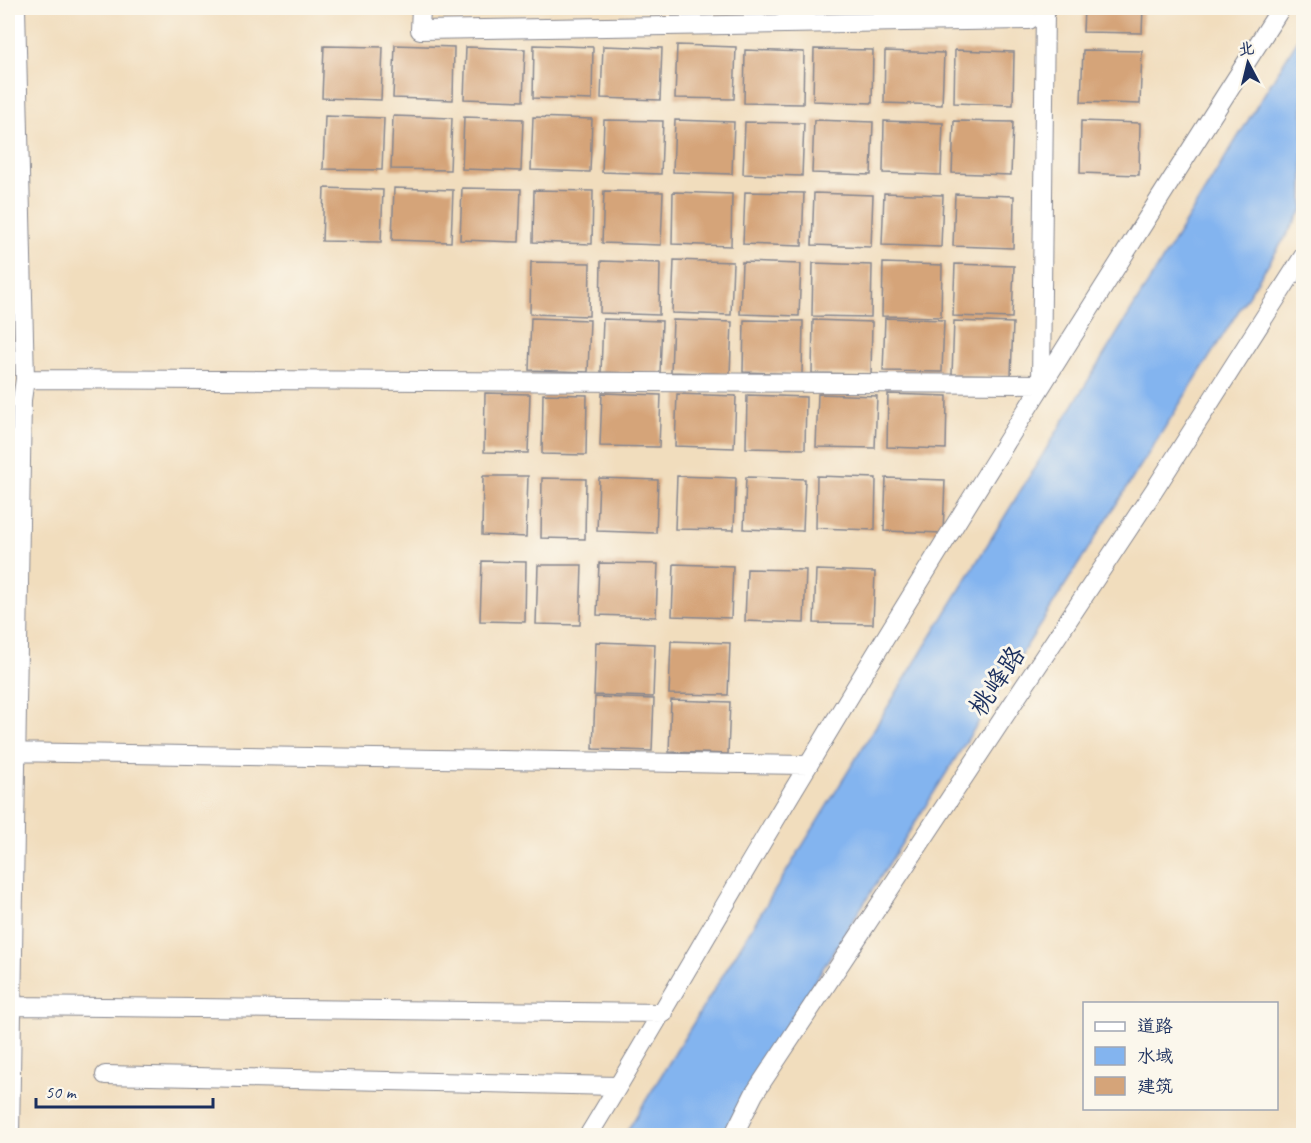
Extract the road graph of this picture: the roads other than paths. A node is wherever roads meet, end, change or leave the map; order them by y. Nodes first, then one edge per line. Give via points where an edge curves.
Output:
1 (16, 8) edge
2 (421, 8) edge
3 (1046, 8) edge
4 (1281, 8) edge
5 (1029, 20) dead end
6 (1304, 255) edge
7 (25, 380) junction
8 (1041, 384) junction
9 (15, 397) edge
10 (13, 751) edge
11 (808, 765) junction
12 (13, 1006) junction
13 (664, 1012) junction
14 (105, 1075) dead end
15 (618, 1086) junction
16 (10, 1136) edge
17 (588, 1136) edge
18 (733, 1136) edge

1 - 7 street
2 - 5 street via 420,30
3 - 8 street
4 - 8 street
6 - 18 street, 桃峰路 via 1155,489 754,1094
7 - 8 street
7 - 9 street
8 - 11 street
9 - 10 street
10 - 11 street
10 - 12 street
11 - 13 street
12 - 13 street
12 - 16 street
13 - 15 street
14 - 15 street
15 - 17 street

